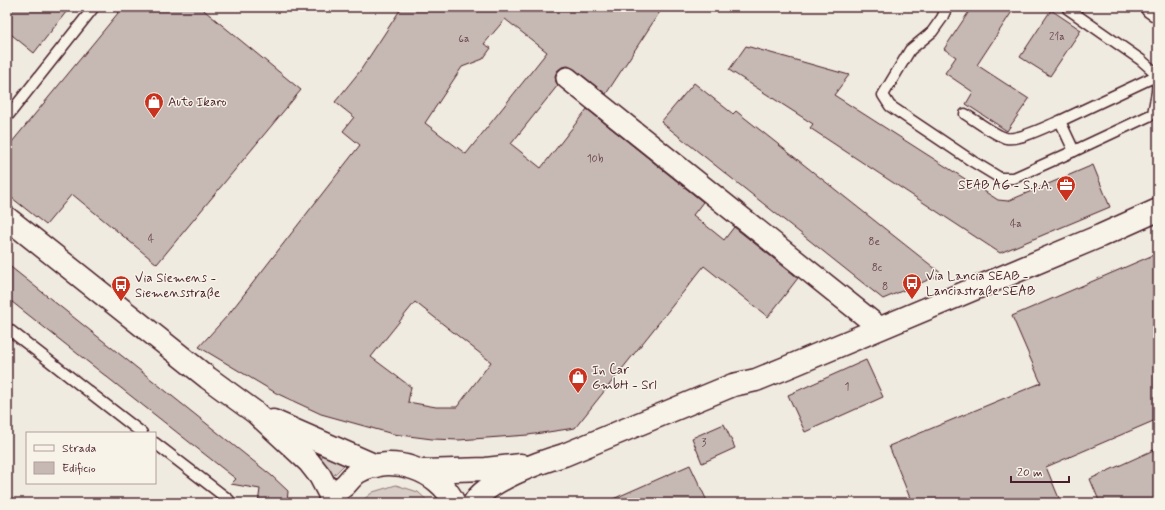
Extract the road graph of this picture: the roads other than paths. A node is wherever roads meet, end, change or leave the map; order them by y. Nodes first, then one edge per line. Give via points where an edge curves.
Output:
1 (94, 7) edge
2 (947, 7) edge
3 (1152, 7) edge
4 (1068, 9) dead end
5 (1158, 11) edge
6 (1158, 75) edge
7 (567, 78) dead end
8 (966, 114) dead end
9 (7, 117) edge
10 (1060, 121) junction
11 (1074, 151) junction
12 (1158, 210) edge
13 (7, 218) edge
14 (7, 328) edge
15 (880, 328) junction
16 (256, 413) junction
17 (141, 432) edge
18 (156, 444) edge
19 (536, 464) junction
20 (376, 466) junction
21 (423, 471) junction
22 (330, 500) edge
23 (223, 503) edge
24 (454, 503) edge
25 (474, 503) edge

1 - 9 lane
2 - 11 lane via 932,32 910,50 883,95 890,106 1000,178 1014,178
3 - 5 main road
4 - 6 lane via 1141,60
6 - 10 lane
6 - 11 lane via 1153,114
7 - 15 street
8 - 10 lane via 1006,138 1016,138
10 - 11 lane
12 - 15 main road
13 - 16 main road via 208,378
14 - 17 lane
15 - 19 main road via 769,375 733,385 564,455
16 - 20 main road
16 - 22 main road via 320,476
18 - 23 lane via 229,500
19 - 21 main road
19 - 25 main road via 489,487
20 - 21 main road via 386,464
20 - 22 main road via 358,472
21 - 24 main road via 444,488

